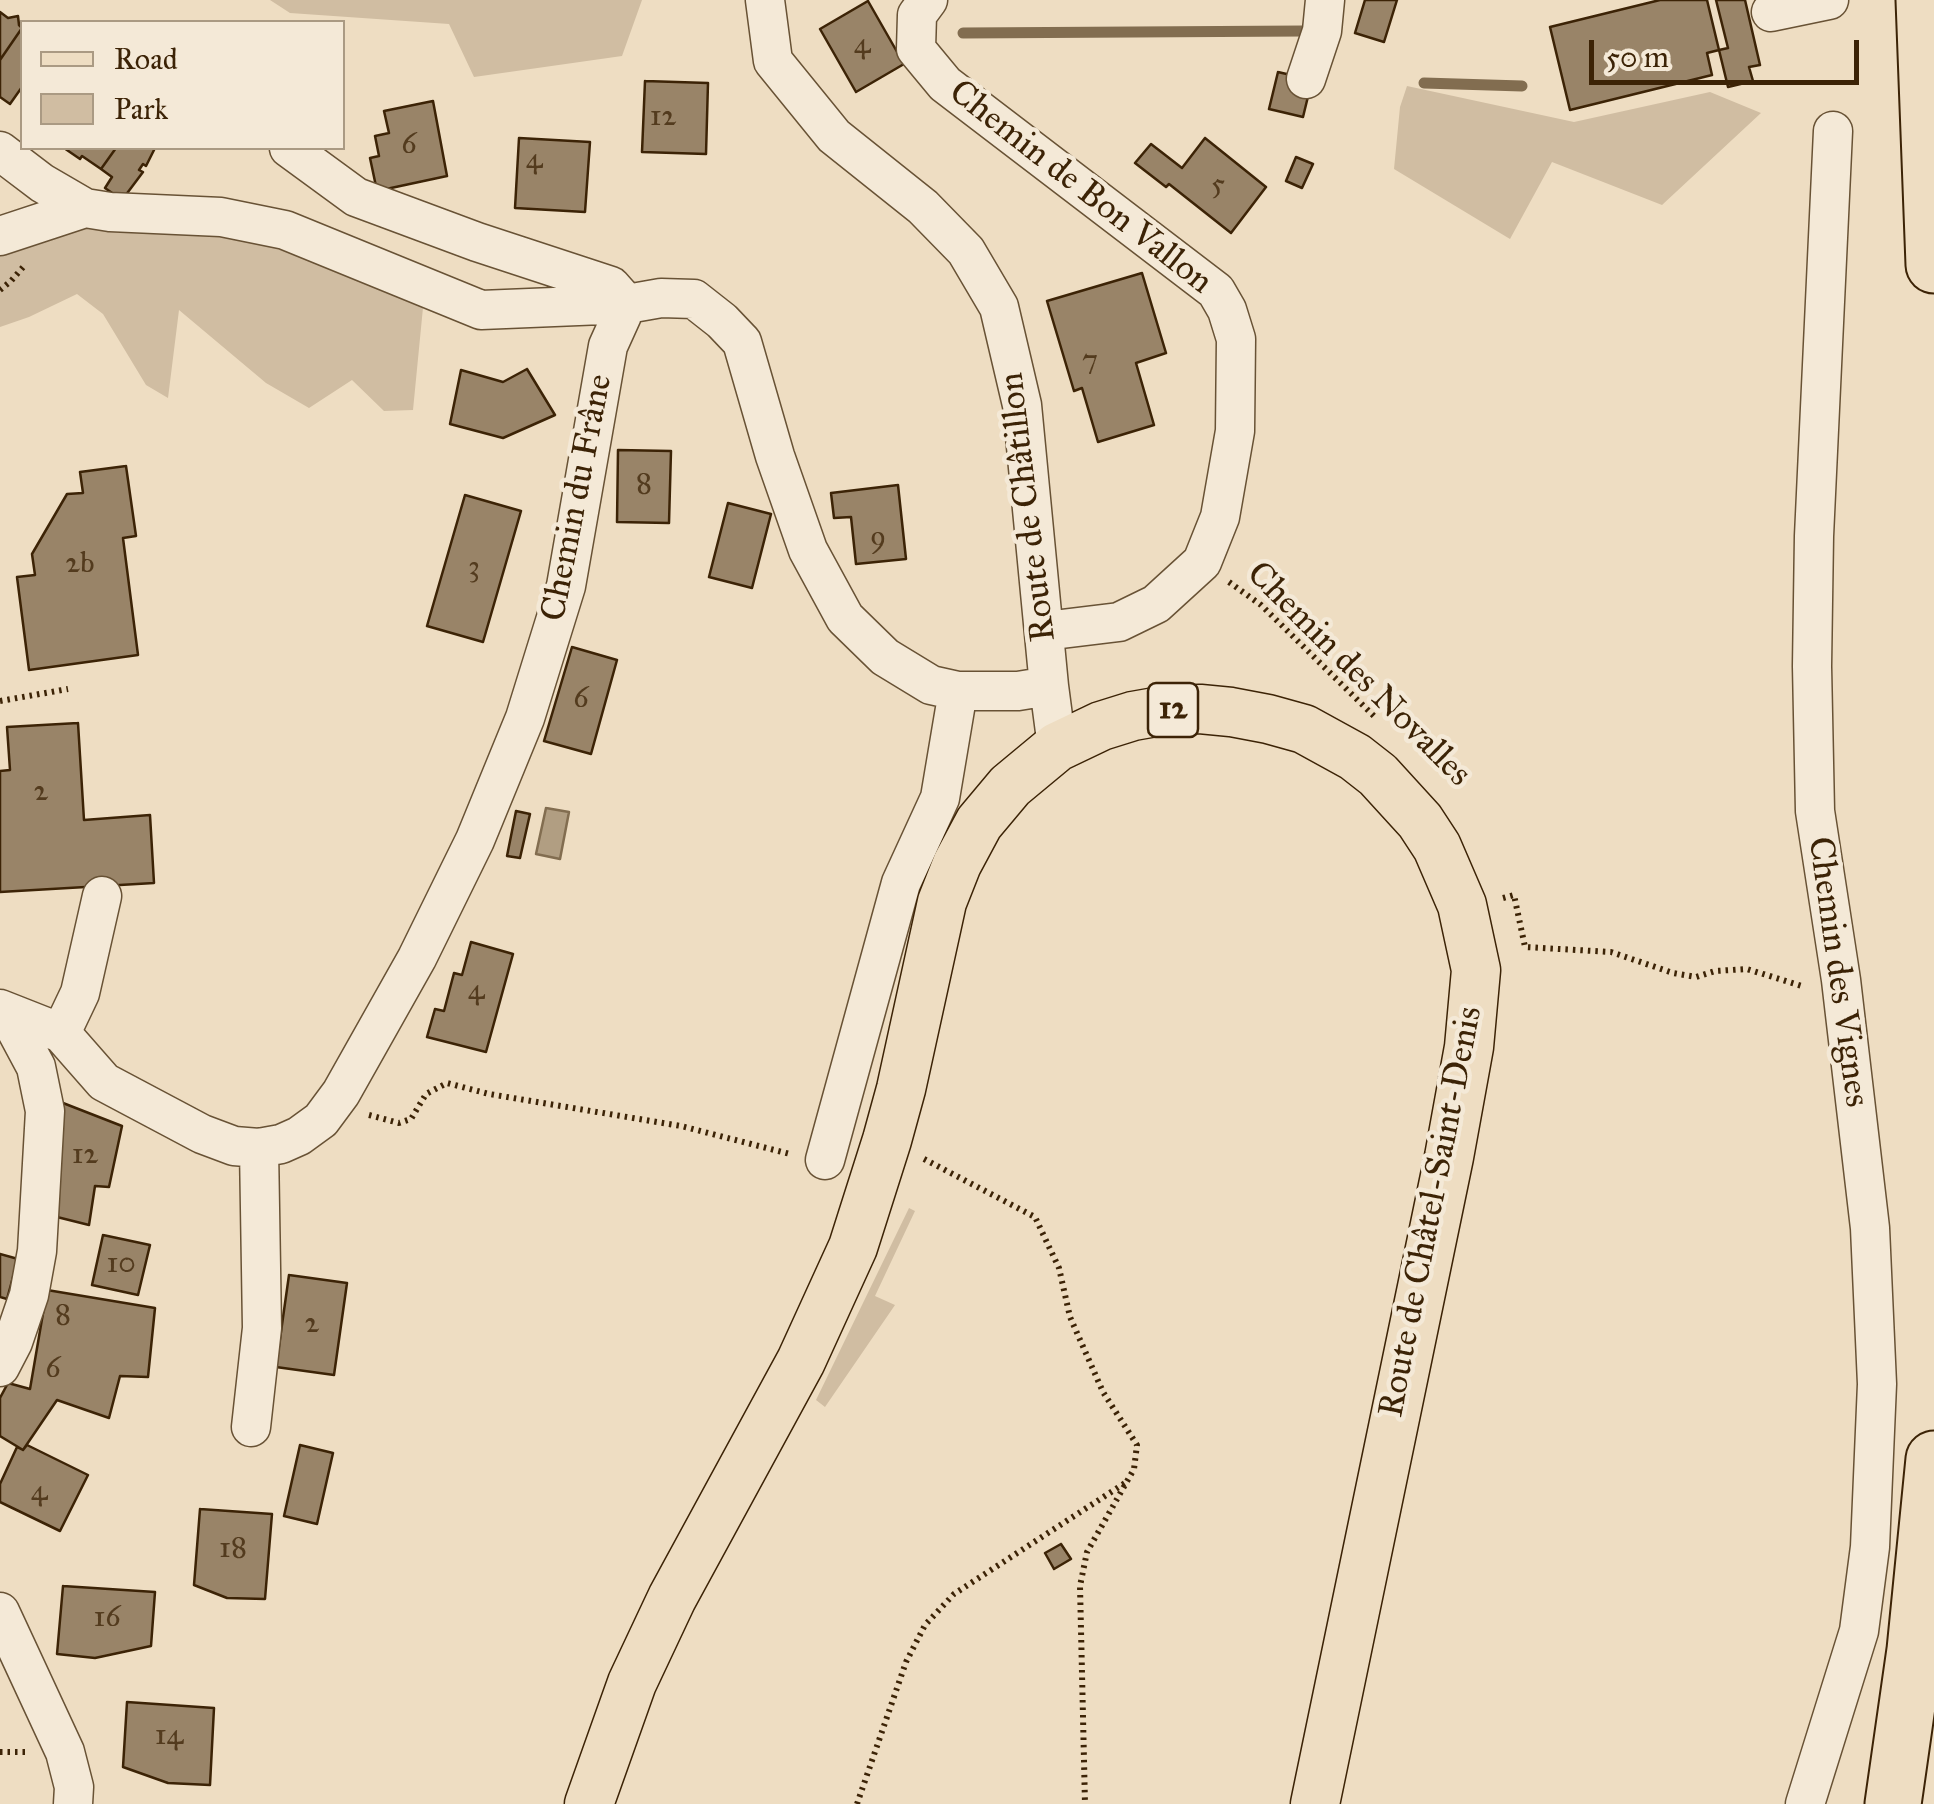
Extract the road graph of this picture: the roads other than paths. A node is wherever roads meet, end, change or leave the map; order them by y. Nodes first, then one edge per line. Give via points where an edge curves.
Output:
1 (765, 0) edge
2 (928, 0) edge
3 (1325, 0) edge
4 (1829, 0) edge
5 (1924, 0) edge
6 (1771, 12) dead end
7 (1306, 78) dead end
8 (1833, 131) dead end
9 (292, 150) edge
10 (0, 151) edge
11 (85, 208) junction
12 (0, 236) edge
13 (1934, 265) edge
14 (628, 304) junction
15 (1045, 631) junction
16 (1049, 686) junction
17 (958, 691) junction
18 (1057, 747) junction
19 (455, 879) junction
20 (102, 896) dead end
21 (448, 950) dead end
22 (4, 1011) edge
23 (61, 1032) junction
24 (104, 1082) junction
25 (45, 1111) junction
26 (259, 1148) junction
27 (826, 1160) road end
28 (0, 1367) edge
29 (251, 1427) dead end
30 (1934, 1459) edge
31 (0, 1612) edge
32 (74, 1796) edge
33 (589, 1804) edge
34 (1314, 1804) edge
35 (1805, 1804) edge
36 (1893, 1804) edge

1 - 15 street, Route de Châtillon via 773,60 834,136 966,251 999,307 1022,405
2 - 15 street, Chemin de Bon Vallon via 917,14 916,49 944,84 1216,290 1236,338 1235,431 1220,517 1202,562 1156,604 1120,622
3 - 7 street
4 - 6 street
5 - 13 highway
8 - 35 street, Chemin des Vignes via 1814,536 1815,811 1870,1228 1877,1384 1859,1630
9 - 14 street via 356,197 610,286
10 - 11 street
11 - 12 street
11 - 14 street via 267,226 481,310
14 - 17 street via 694,300 742,342 808,550 845,618 884,658 931,685
14 - 19 street, Chemin du Frâne via 608,346 566,586 525,718
15 - 16 street, Route de Châtillon
16 - 17 street
16 - 18 street
17 - 27 street via 940,798 902,883
18 - 33 main road, Route de Châtel-Saint-Denis / 12 via 1010,786 957,864 942,902 887,1140 845,1263 801,1361 672,1598 632,1683
18 - 34 main road, Route de Châtel-Saint-Denis / 12 via 1112,723 1167,710 1231,712 1304,729 1355,757 1400,796 1437,847 1462,905 1476,970 1469,1046
19 - 21 street
19 - 26 street, Chemin du Frâne via 341,1094 299,1136
20 - 23 street via 80,994
22 - 23 street
22 - 25 street via 36,1067
23 - 24 street
24 - 25 street via 70,1087
24 - 26 street via 202,1134
25 - 28 street via 37,1250
26 - 29 street via 262,1328
30 - 36 highway
31 - 32 street via 65,1752

